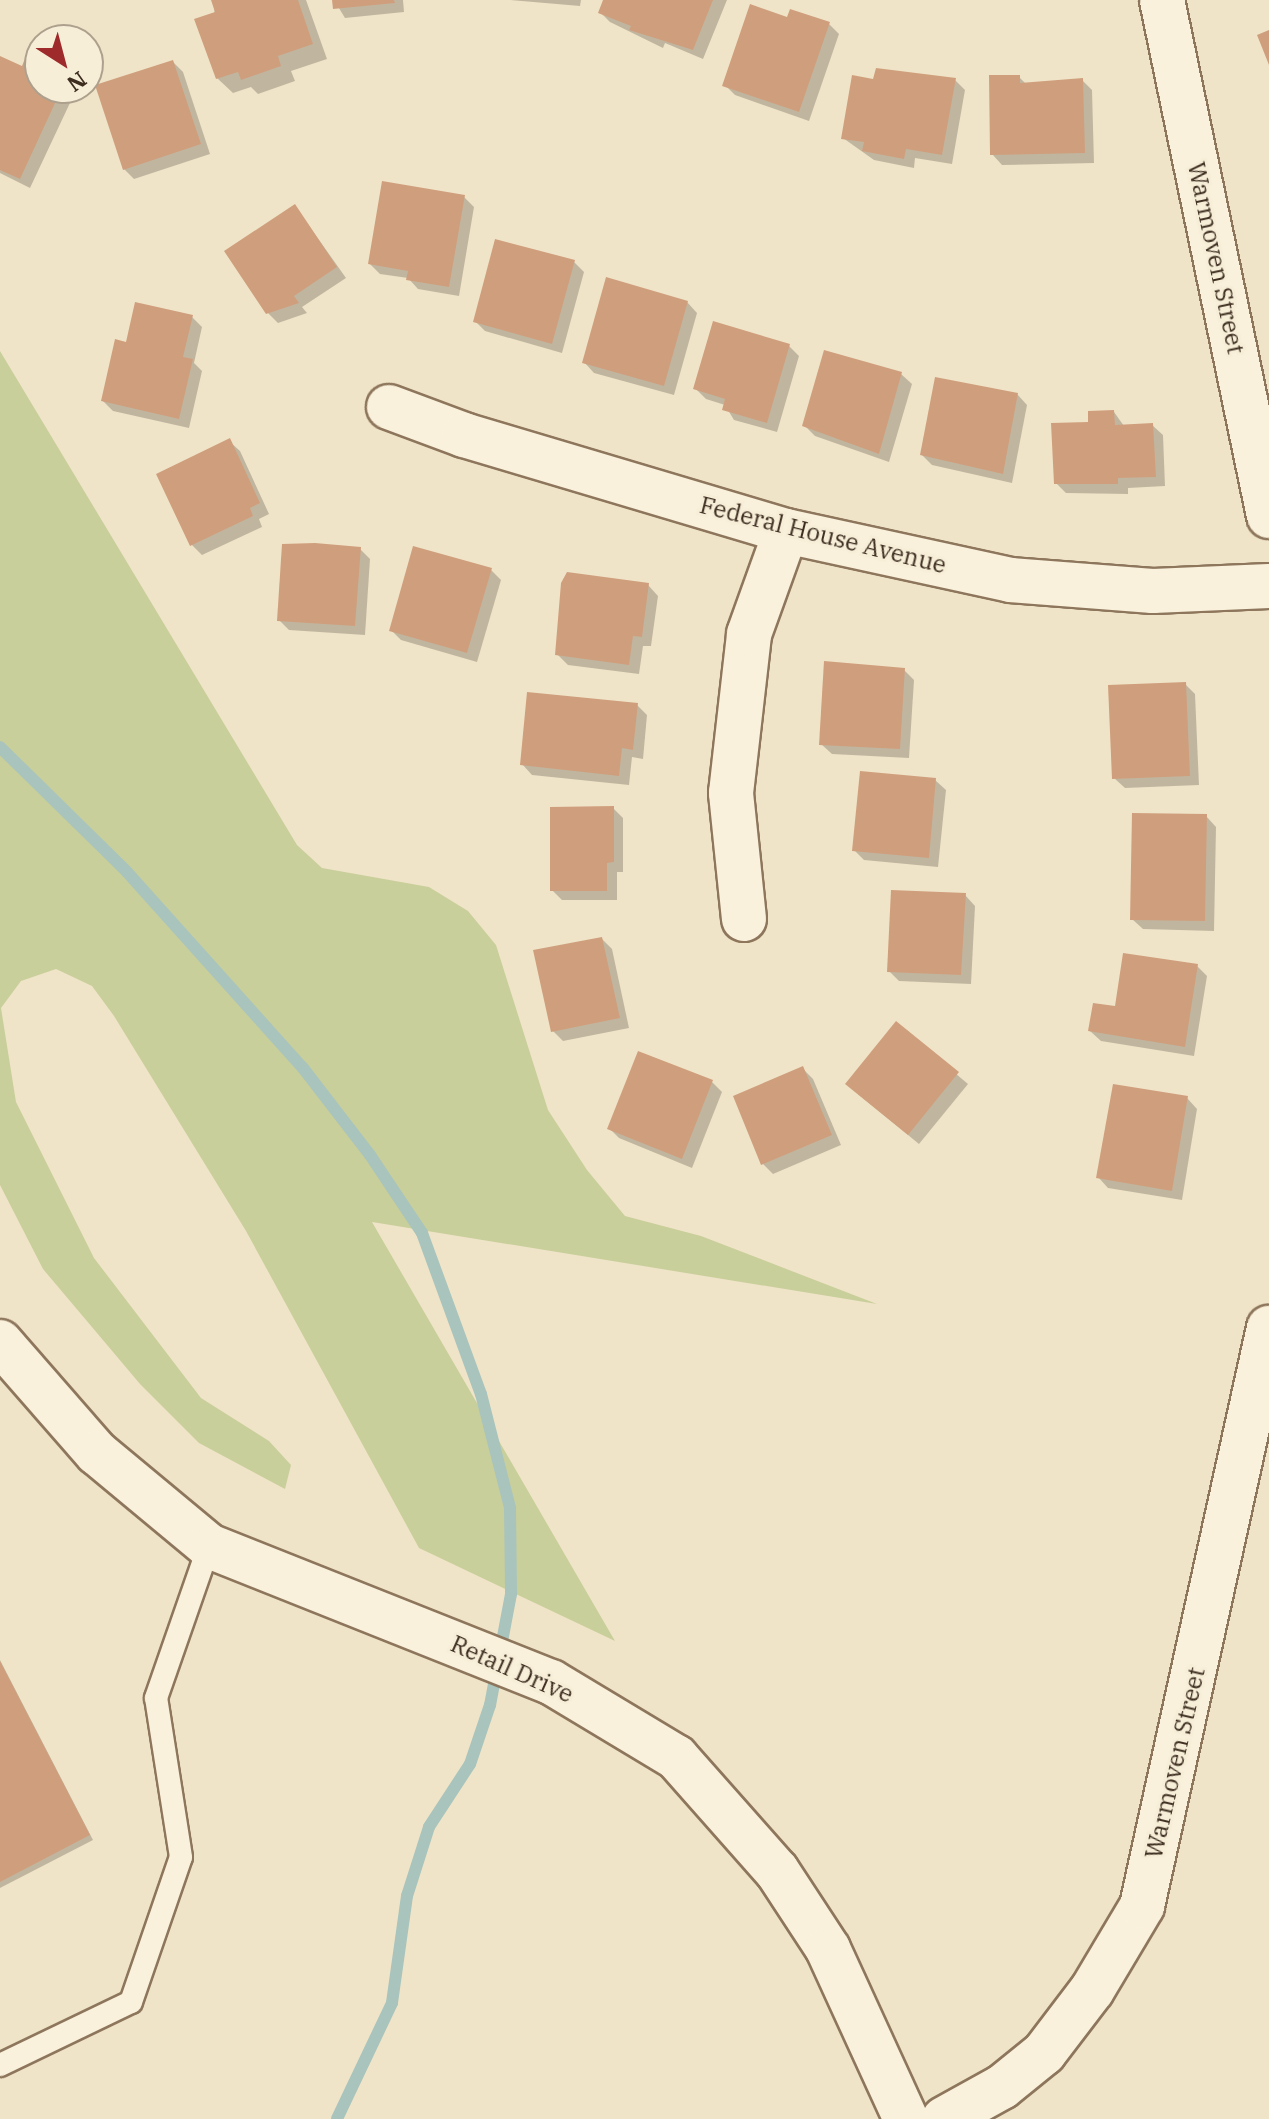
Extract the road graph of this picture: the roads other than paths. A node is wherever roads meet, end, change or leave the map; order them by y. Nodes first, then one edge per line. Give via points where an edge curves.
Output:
1 (1162, 0) edge
2 (389, 407) dead end
3 (1269, 516) edge
4 (786, 531) junction
5 (1269, 586) edge
6 (744, 919) dead end
7 (1269, 1328) edge
8 (0, 1342) edge
9 (209, 1546) junction
10 (0, 2065) edge
11 (906, 2119) edge
12 (944, 2119) edge

1 - 3 street, Warmoven Street
2 - 4 street, Federal House Avenue via 464,435
4 - 5 street, Federal House Avenue via 1010,580 1153,591
4 - 6 street via 749,634 731,793
7 - 12 street, Warmoven Street via 1142,1906 1092,1990 1044,2053 1002,2087
8 - 9 street, Retail Drive via 97,1453
9 - 10 lane via 156,1698 181,1857 131,2002
9 - 11 street, Retail Drive via 551,1682 676,1757 777,1871 828,1949

